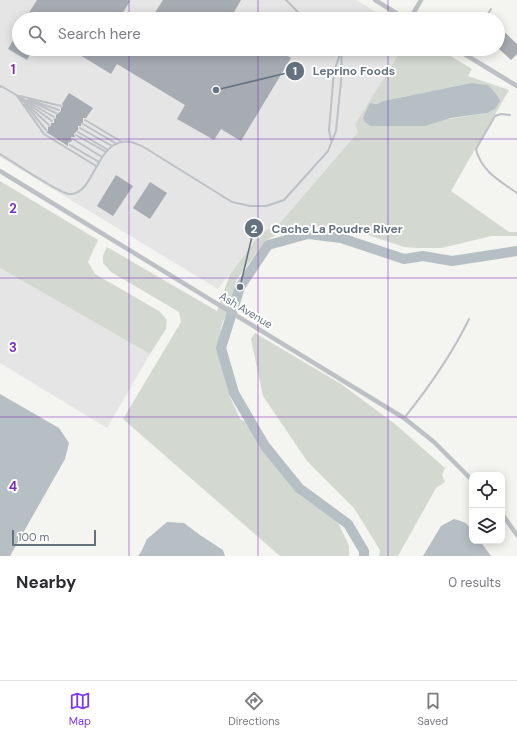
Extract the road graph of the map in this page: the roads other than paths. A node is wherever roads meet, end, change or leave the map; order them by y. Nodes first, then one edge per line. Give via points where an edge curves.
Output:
1 (286, 0) edge
2 (375, 0) edge
3 (421, 0) edge
4 (491, 9) dead end
5 (298, 12) edge
6 (395, 12) edge
7 (414, 12) edge
8 (489, 12) edge
9 (339, 56) edge
10 (341, 56) edge
11 (468, 56) edge
12 (517, 86) edge
13 (0, 87) edge
14 (17, 96) junction
15 (61, 106) dead end
16 (59, 110) dead end
17 (56, 114) dead end
18 (510, 115) dead end
19 (54, 117) dead end
20 (85, 120) dead end
21 (52, 121) dead end
22 (83, 124) dead end
23 (49, 125) dead end
24 (80, 128) dead end
25 (46, 130) dead end
26 (78, 132) dead end
27 (76, 135) dead end
28 (73, 139) dead end
29 (331, 141) junction
30 (122, 142) junction
31 (117, 144) junction
32 (70, 145) dead end
33 (112, 146) junction
34 (108, 150) junction
35 (106, 152) junction
36 (0, 154) edge
37 (102, 157) junction
38 (99, 162) junction
39 (96, 166) junction
40 (0, 171) edge
41 (517, 193) edge
42 (469, 318) dead end
43 (404, 418) junction
44 (469, 477) edge
45 (505, 518) edge
46 (517, 535) edge

1 - 5 lane
2 - 6 street
3 - 7 street
4 - 8 lane
9 - 29 lane via 334,71 329,130
10 - 29 lane via 336,131
11 - 12 street
13 - 14 lane
14 - 15 lane
14 - 16 lane
14 - 17 lane
14 - 19 lane
14 - 21 lane
14 - 23 lane
14 - 25 lane
14 - 39 lane via 44,134
18 - 41 lane via 495,116 476,149 487,171
20 - 30 lane
22 - 31 lane
24 - 33 lane
26 - 34 lane
27 - 35 lane
28 - 37 lane
29 - 30 lane via 328,150 284,200 266,206 232,202 142,146
30 - 31 lane
31 - 33 lane
32 - 38 lane
33 - 34 lane
34 - 35 lane
35 - 37 lane
36 - 39 lane via 68,194 77,193 84,187
37 - 38 lane
38 - 39 lane
40 - 43 street, Ash Avenue
42 - 43 lane via 460,338
43 - 44 street, Ash Avenue via 434,442
45 - 46 street

